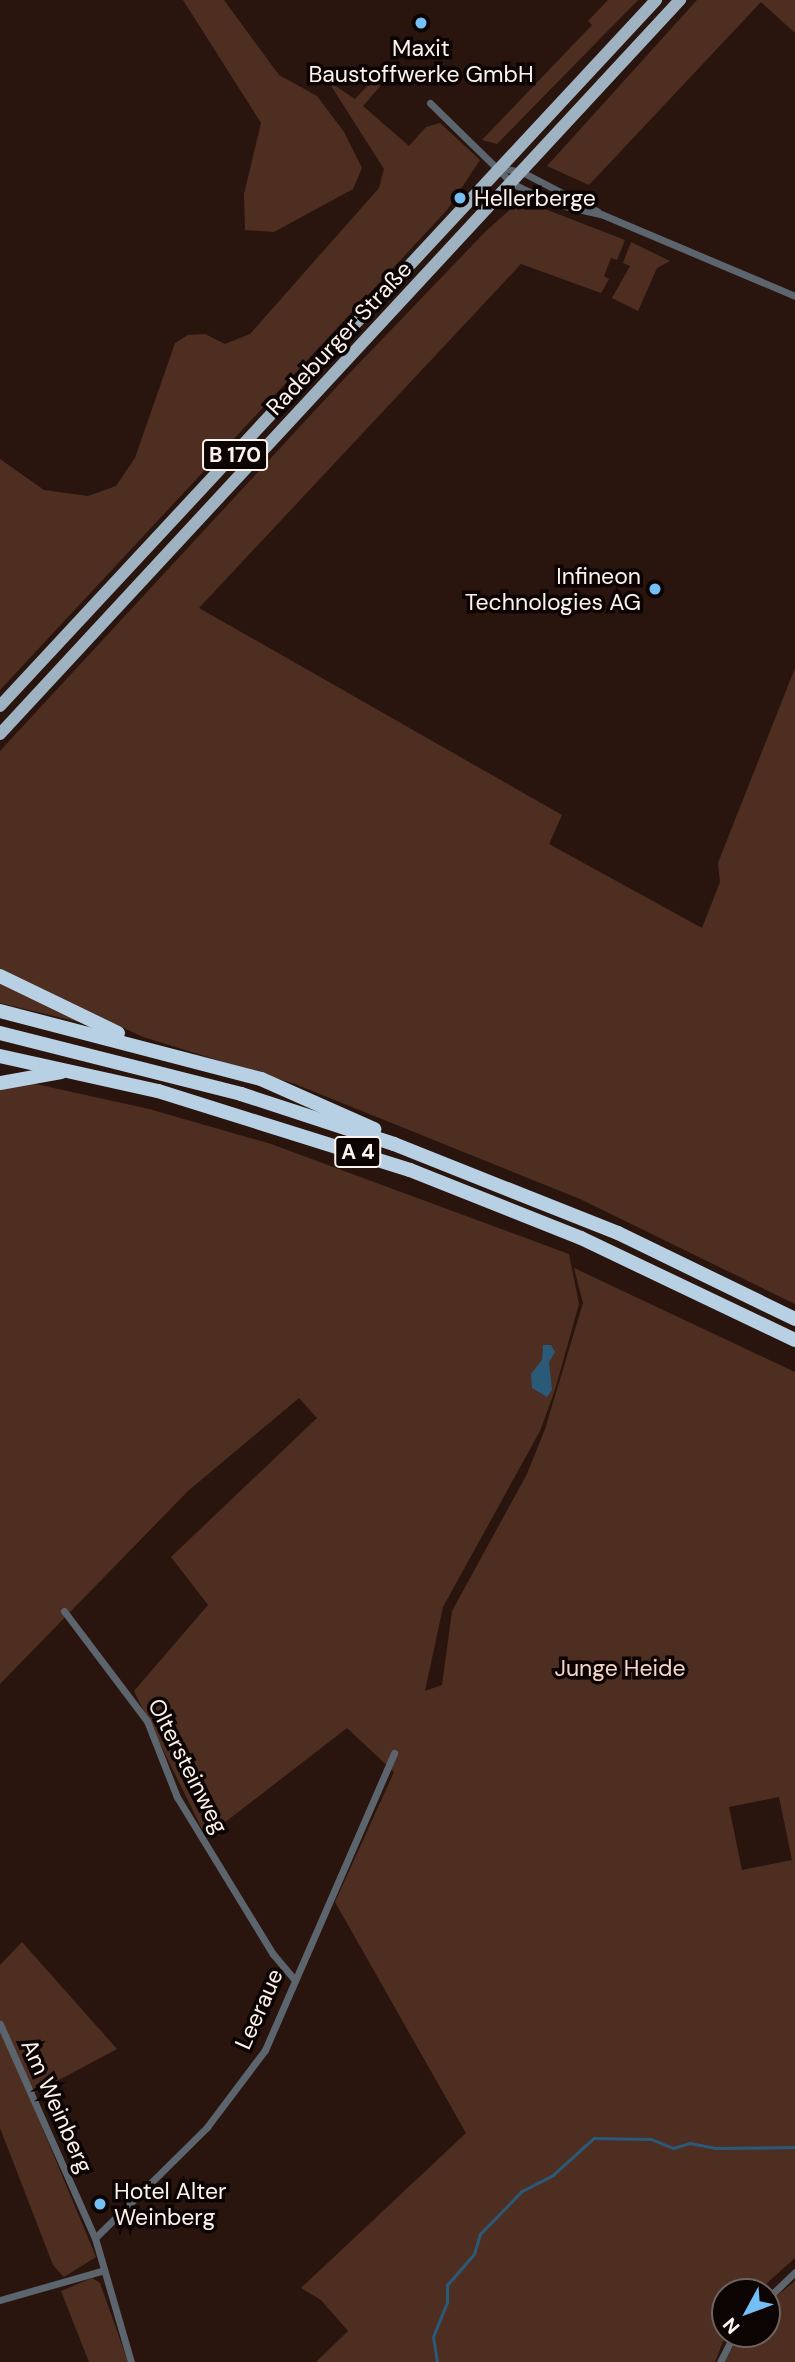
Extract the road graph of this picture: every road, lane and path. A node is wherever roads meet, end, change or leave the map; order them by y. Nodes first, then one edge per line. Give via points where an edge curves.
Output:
1 (656, 0) edge
2 (680, 0) edge
3 (430, 103) dead end
4 (499, 168) junction
5 (522, 172) junction
6 (512, 183) junction
7 (601, 214) junction
8 (795, 296) edge
9 (0, 706) edge
10 (0, 734) edge
11 (0, 976) edge
12 (0, 1011) edge
13 (0, 1033) edge
14 (148, 1047) junction
15 (0, 1056) edge
16 (70, 1071) junction
17 (0, 1083) edge
18 (394, 1144) junction
19 (795, 1319) edge
20 (795, 1340) edge
21 (64, 1611) dead end
22 (394, 1753) dead end
23 (294, 1979) junction
24 (0, 2024) edge
25 (95, 2238) junction
26 (101, 2271) junction
27 (795, 2272) edge
28 (781, 2286) edge
29 (0, 2300) edge
30 (131, 2362) edge

1 - 4 main road, Radeburger Straße / B 170
2 - 5 main road, Radeburger Straße / B 170
3 - 4 street
4 - 5 street
4 - 6 street
4 - 9 main road, Radeburger Straße / B 170
5 - 6 main road, Radeburger Straße / B 170
5 - 7 street
6 - 7 street via 565,206
6 - 10 main road, Radeburger Straße / B 170
7 - 8 street
11 - 14 highway
12 - 14 highway
13 - 18 highway, A 4 via 216,1087
14 - 18 highway via 291,1090 373,1128
15 - 16 highway, A 4
16 - 17 highway
16 - 20 highway, A 4 via 239,1114 410,1170 581,1238
18 - 19 highway, A 4 via 618,1233
21 - 23 street, Oltersteinweg via 147,1721 177,1797
22 - 23 street, Leeraue
23 - 25 street, Leeraue via 265,2050 238,2090
24 - 25 street, Am Weinberg
25 - 26 street, Am Weinberg
26 - 29 street
26 - 30 street, Am Weinberg
27 - 28 street

